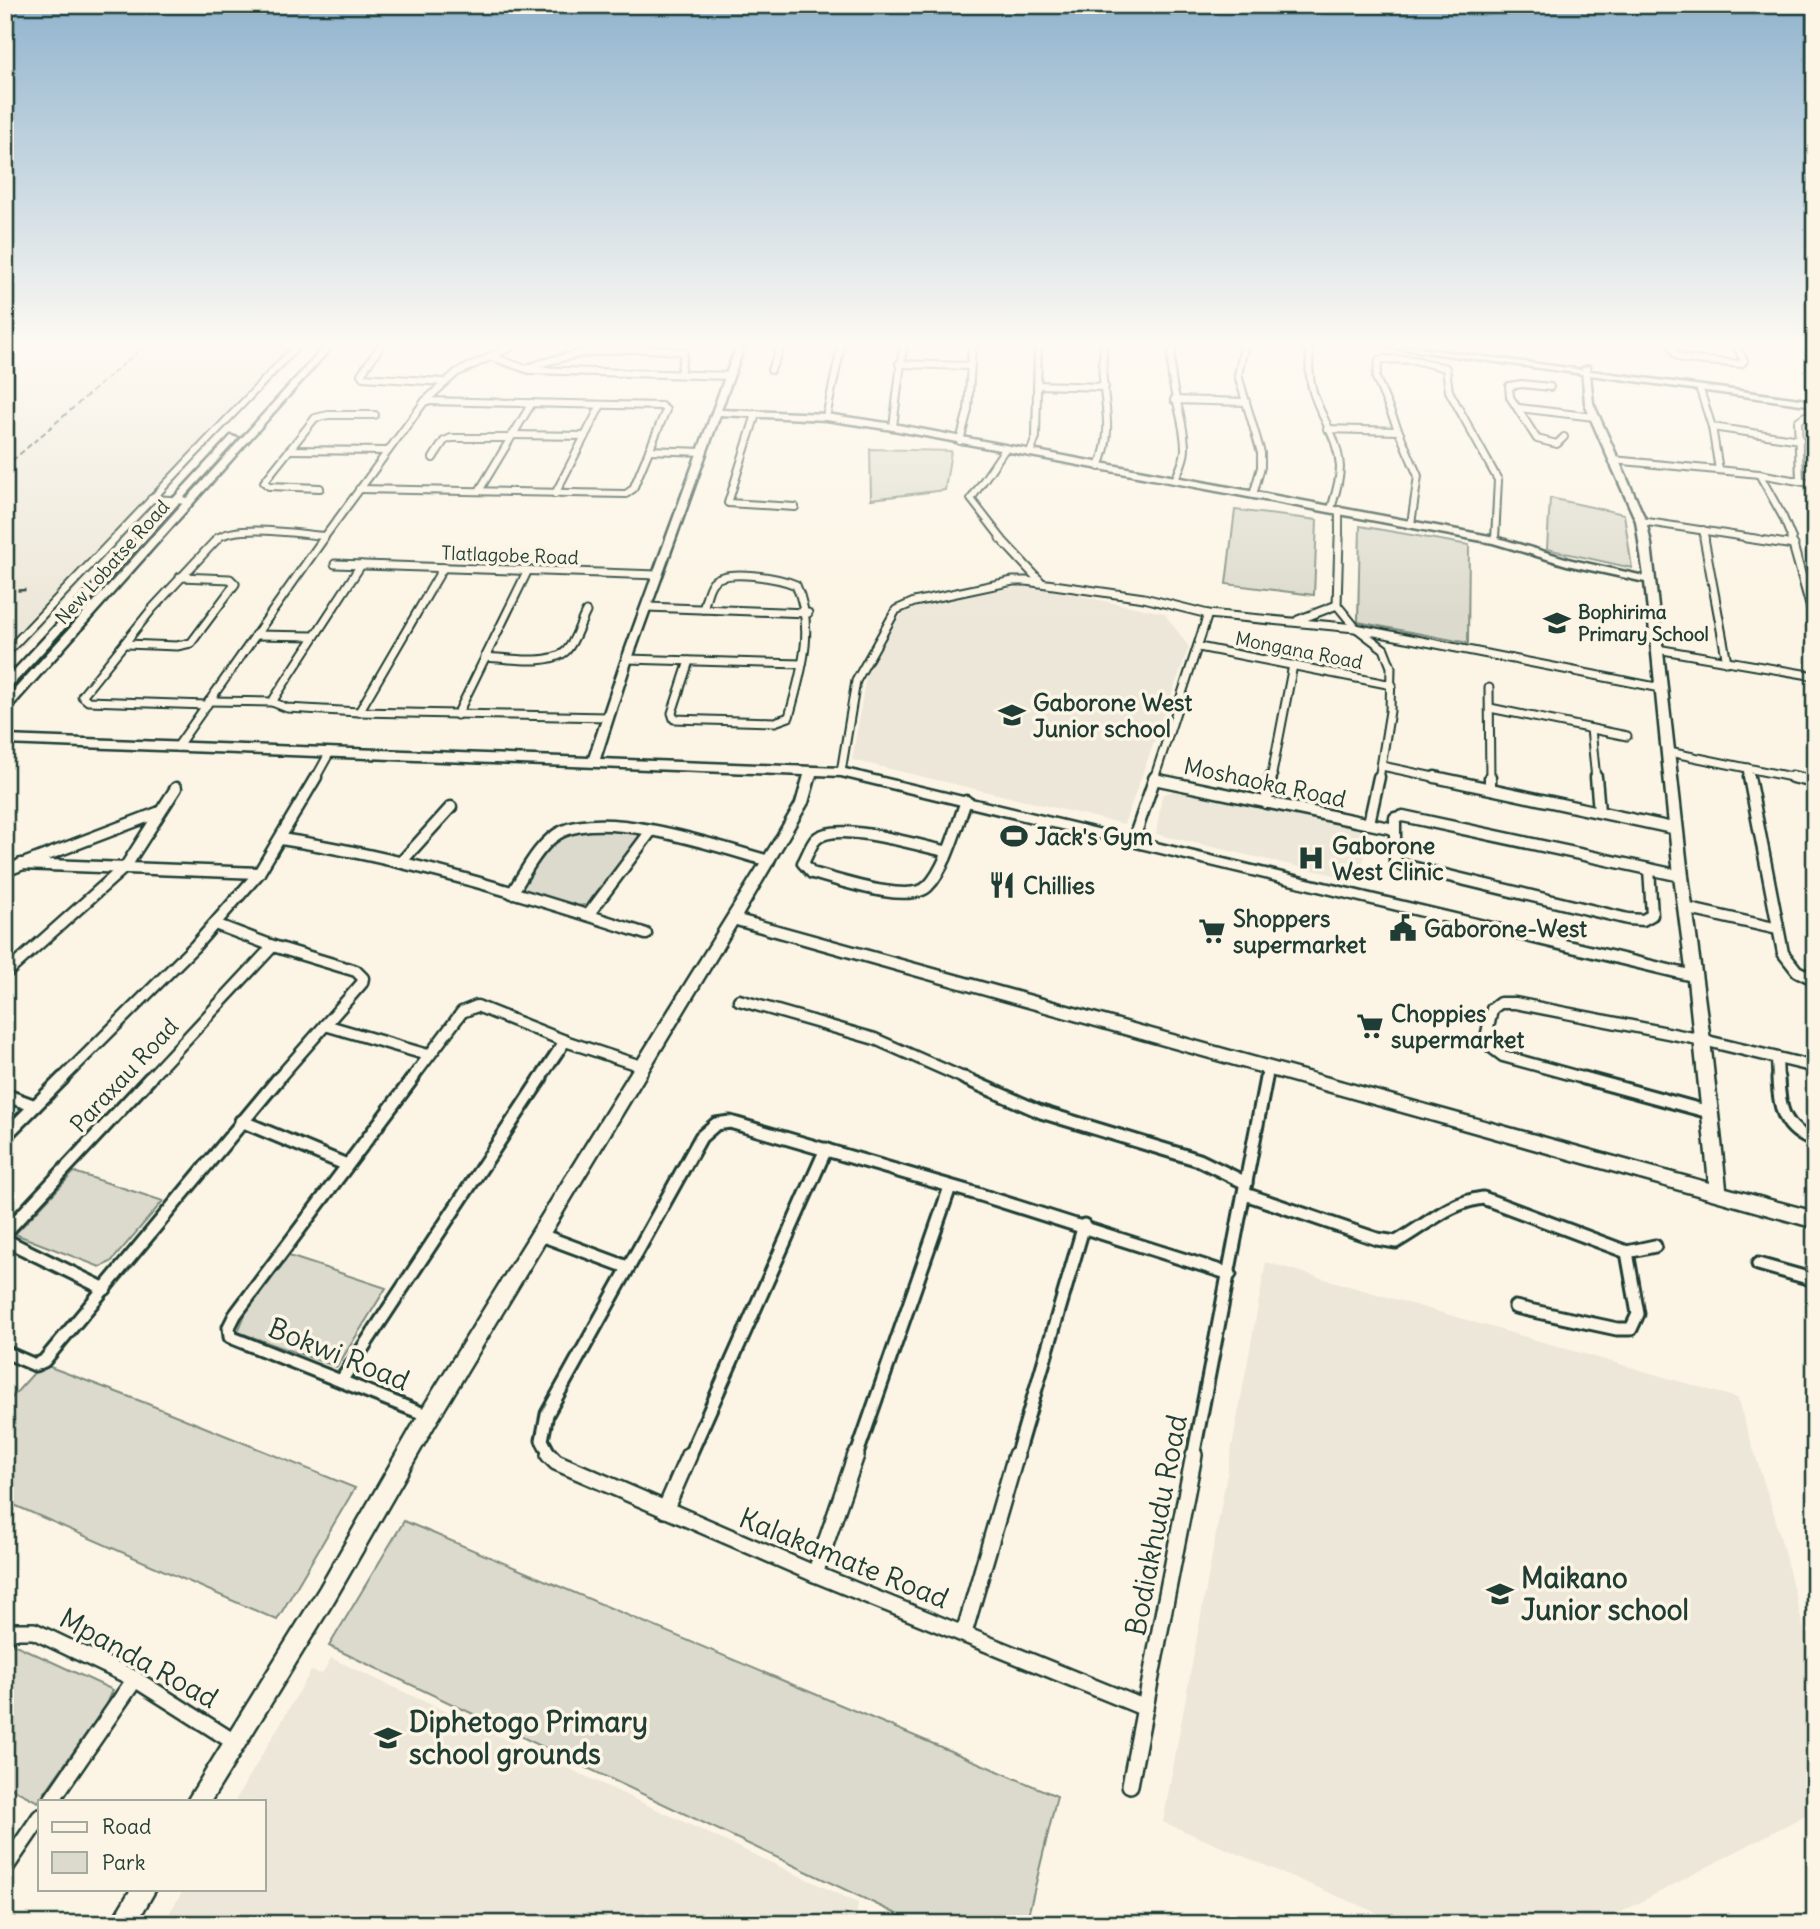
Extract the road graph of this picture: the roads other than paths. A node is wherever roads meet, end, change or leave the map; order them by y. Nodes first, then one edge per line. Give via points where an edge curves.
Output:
1 (210, 437) edge
2 (234, 437) edge
3 (247, 437) edge
4 (299, 437) edge
5 (398, 437) edge
6 (480, 437) edge
7 (510, 437) edge
8 (583, 437) edge
9 (654, 437) edge
10 (708, 437) edge
11 (747, 437) edge
12 (943, 437) edge
13 (961, 437) edge
14 (1036, 437) edge
15 (1110, 437) edge
16 (1182, 437) edge
17 (1256, 437) edge
18 (1329, 437) edge
19 (1401, 437) edge
20 (1474, 437) edge
21 (1538, 437) edge
22 (1563, 437) edge
23 (1602, 437) edge
24 (1713, 437) edge
25 (1780, 437) edge
26 (960, 440) junction
27 (1800, 440) joint
28 (1005, 449) junction
29 (289, 450) junction
30 (649, 450) junction
31 (388, 451) junction
32 (703, 452) junction
33 (1030, 453) junction
34 (433, 458) dead end
35 (1612, 460) junction
36 (1099, 467) junction
37 (1718, 470) junction
38 (1759, 474) junction
39 (1175, 480) junction
40 (1800, 481) junction
41 (1815, 484) edge
42 (320, 488) dead end
43 (359, 489) junction
44 (480, 491) junction
45 (555, 494) junction
46 (1253, 495) junction
47 (151, 499) junction
48 (176, 500) junction
49 (190, 501) junction
50 (794, 507) dead end
51 (1335, 510) junction
52 (1640, 521) junction
53 (1411, 524) junction
54 (1703, 530) junction
55 (325, 536) junction
56 (1495, 540) junction
57 (1794, 545) junction
58 (335, 564) dead end
59 (361, 565) junction
60 (443, 568) junction
61 (527, 572) junction
62 (658, 575) junction
63 (180, 577) junction
64 (1651, 580) junction
65 (1040, 581) junction
66 (1337, 605) junction
67 (647, 607) junction
68 (702, 609) junction
69 (586, 612) dead end
70 (808, 613) junction
71 (1208, 614) junction
72 (1814, 618) edge
73 (1293, 621) junction
74 (1355, 628) junction
75 (255, 635) junction
76 (314, 636) junction
77 (125, 644) junction
78 (1199, 647) junction
79 (1657, 649) junction
80 (5, 654) edge
81 (485, 657) junction
82 (627, 659) junction
83 (690, 661) junction
84 (1727, 662) junction
85 (802, 664) junction
86 (1293, 666) junction
87 (1815, 676) edge
88 (1392, 685) junction
89 (5, 687) edge
90 (1489, 688) dead end
91 (1661, 688) junction
92 (272, 702) junction
93 (208, 703) junction
94 (5, 707) edge
95 (1490, 708) junction
96 (359, 712) junction
97 (457, 715) junction
98 (607, 718) junction
99 (1591, 729) junction
100 (1627, 736) dead end
101 (5, 740) edge
102 (177, 747) junction
103 (330, 752) junction
104 (1669, 752) junction
105 (593, 763) junction
106 (1381, 766) junction
107 (1747, 768) junction
108 (811, 771) junction
109 (841, 772) junction
110 (1154, 779) junction
111 (1815, 782) edge
112 (176, 788) dead end
113 (1490, 788) junction
114 (966, 801) junction
115 (1266, 803) junction
116 (451, 807) dead end
117 (1599, 811) junction
118 (160, 812) junction
119 (1369, 824) junction
120 (1677, 829) junction
121 (1394, 830) junction
122 (651, 831) junction
123 (281, 839) junction
124 (1133, 841) junction
125 (945, 851) junction
126 (403, 860) junction
127 (769, 861) junction
128 (22, 864) junction
129 (126, 866) junction
130 (1649, 869) junction
131 (5, 871) edge
132 (259, 873) junction
133 (1681, 876) junction
134 (512, 893) junction
135 (1685, 908) junction
136 (588, 915) junction
137 (733, 919) junction
138 (215, 924) junction
139 (1778, 929) junction
140 (646, 934) dead end
141 (273, 946) junction
142 (5, 974) edge
143 (1694, 975) junction
144 (1815, 980) edge
145 (739, 1000) dead end
146 (325, 1025) junction
147 (1703, 1040) junction
148 (565, 1041) junction
149 (428, 1055) junction
150 (1777, 1058) junction
151 (644, 1067) junction
152 (1815, 1067) edge
153 (1268, 1069) junction
154 (5, 1095) edge
155 (35, 1106) junction
156 (1709, 1112) junction
157 (241, 1121) junction
158 (5, 1136) edge
159 (1815, 1141) edge
160 (826, 1149) junction
161 (347, 1165) junction
162 (950, 1187) junction
163 (1246, 1189) junction
164 (1718, 1194) junction
165 (1815, 1220) edge
166 (1084, 1226) junction
167 (5, 1233) edge
168 (541, 1235) junction
169 (5, 1240) edge
170 (1656, 1246) dead end
171 (1627, 1252) junction
172 (1758, 1264) dead end
173 (626, 1267) junction
174 (1230, 1274) junction
175 (1815, 1280) edge
176 (105, 1289) junction
177 (1515, 1307) dead end
178 (5, 1352) edge
179 (341, 1381) junction
180 (429, 1416) junction
181 (665, 1510) junction
182 (815, 1574) junction
183 (10, 1633) edge
184 (964, 1633) junction
185 (135, 1679) junction
186 (1145, 1708) junction
187 (234, 1742) junction
188 (1130, 1785) dead end
189 (52, 1800) edge
190 (199, 1800) edge
191 (38, 1820) edge
192 (5, 1868) edge
193 (143, 1890) edge
194 (122, 1924) edge

1 - 47 street
2 - 48 street
3 - 49 street, New Lobatse Road
4 - 29 street
5 - 31 street
6 - 34 street via 444,441
7 - 44 street
8 - 45 street
9 - 30 street
10 - 32 street
11 - 50 street via 728,503
12 - 26 street
13 - 26 street
14 - 33 street
15 - 36 street
16 - 39 street via 1185,450
17 - 46 street via 1261,467
18 - 51 street via 1339,461
19 - 53 street via 1418,476
20 - 56 street via 1498,480
21 - 22 street via 1557,444
23 - 35 street
24 - 37 street
25 - 27 street
26 - 28 street
27 - 40 street
28 - 33 street
28 - 65 street via 971,499
29 - 31 street
29 - 42 street via 264,484
30 - 32 street
30 - 45 street via 630,492
31 - 43 street
32 - 62 street
33 - 36 street
35 - 37 street
35 - 52 street
36 - 39 street
37 - 38 street
38 - 40 street
38 - 57 street
39 - 46 street
40 - 41 street
43 - 44 street
43 - 55 street
44 - 45 street
46 - 51 street
47 - 48 street
47 - 80 street
48 - 49 street
48 - 89 street
49 - 94 street, New Lobatse Road
51 - 53 street
51 - 66 street
52 - 54 street
52 - 64 street
53 - 56 street
54 - 57 street
54 - 84 street
55 - 63 street via 223,534 214,538
55 - 75 street
56 - 64 street via 1570,563
57 - 72 street
58 - 59 street, Tlatlagobe Road
59 - 60 street, Tlatlagobe Road
59 - 76 street
60 - 61 street, Tlatlagobe Road
60 - 96 street
61 - 62 street, Tlatlagobe Road
61 - 81 street
62 - 67 street
63 - 77 street
63 - 77 street via 230,579 235,584 191,643
64 - 79 street
65 - 71 street
65 - 109 street via 1013,581 896,610 856,681
66 - 73 street
66 - 74 street
67 - 68 street
67 - 82 street
68 - 70 street
68 - 70 street via 713,583 721,577 779,578 796,585
69 - 81 street via 560,656
70 - 85 street
71 - 73 street
71 - 78 street
73 - 74 street
74 - 88 street via 1388,655
74 - 91 street
75 - 76 street
75 - 93 street
76 - 92 street
77 - 93 street via 83,694 85,700
78 - 86 street, Mongana Road
78 - 110 street
79 - 84 street
79 - 91 street
81 - 97 street
82 - 83 street
82 - 98 street
83 - 85 street
83 - 85 street via 672,713 682,721 784,720 789,716
84 - 87 street
86 - 88 street, Mongana Road
86 - 115 street
88 - 106 street
90 - 95 street
91 - 104 street
92 - 93 street
92 - 96 street via 287,708
93 - 102 street
95 - 99 street
95 - 113 street
96 - 97 street
97 - 98 street
98 - 105 street
99 - 100 street
99 - 117 street
101 - 102 street
102 - 103 street
103 - 105 street
103 - 123 street
104 - 107 street
104 - 120 street
105 - 108 street
106 - 113 street
106 - 119 street
107 - 111 street
107 - 139 street
108 - 109 street
108 - 127 street via 802,803
109 - 114 street
110 - 115 street, Moshaoka Road
110 - 124 street
112 - 118 street
113 - 117 street
114 - 124 street
114 - 125 street
115 - 119 street, Moshaoka Road
116 - 126 street
117 - 120 street
118 - 128 street
118 - 129 street
119 - 121 street, Moshaoka Road
120 - 133 street
121 - 130 street via 1395,818 1403,816
121 - 130 street via 1399,864 1628,919 1652,915
122 - 127 street
122 - 134 street via 609,826 561,831
122 - 136 street
123 - 126 street
123 - 132 street
124 - 143 street
125 - 125 street via 930,885 903,894 812,873 803,863 816,839 841,832
126 - 134 street
127 - 137 street
128 - 129 street
128 - 131 street
129 - 132 street
129 - 142 street
130 - 133 street
132 - 138 street
133 - 135 street
134 - 136 street
135 - 139 street
135 - 143 street
136 - 140 street
137 - 151 street
137 - 153 street
138 - 141 street
138 - 155 street
139 - 144 street via 1783,953 1797,971
141 - 146 street via 356,971 363,978
141 - 167 street, Paraxau Road
143 - 147 street
145 - 163 street via 875,1039 1041,1112 1199,1160
146 - 149 street
146 - 157 street
147 - 150 street
147 - 156 street
147 - 156 street via 1514,1003 1500,1003 1492,1009 1486,1038 1503,1056
148 - 149 street via 477,1006 455,1018
148 - 151 street
148 - 179 street
149 - 161 street
150 - 152 street
150 - 159 street via 1782,1117 1790,1130
151 - 168 street
153 - 163 street, Bodiakhudu Road
153 - 164 street
154 - 155 street
155 - 158 street
156 - 164 street
157 - 161 street
157 - 176 street
160 - 162 street
160 - 173 street via 730,1122 716,1124 701,1138
160 - 181 street
161 - 179 street, Bokwi Road via 229,1327 230,1337
162 - 166 street
162 - 182 street
163 - 171 street via 1377,1239 1396,1242 1460,1201 1483,1198
163 - 174 street, Bodiakhudu Road
164 - 165 street
166 - 174 street
166 - 184 street
168 - 173 street
168 - 180 street
169 - 176 street
170 - 171 street
171 - 177 street via 1638,1314 1631,1329
172 - 175 street
173 - 181 street, Kalakamate Road via 547,1414 541,1436 544,1451 556,1462
174 - 186 street, Bodiakhudu Road
176 - 178 street via 41,1364
179 - 180 street, Bokwi Road
180 - 187 street via 327,1594
181 - 182 street, Kalakamate Road
182 - 184 street, Kalakamate Road
183 - 185 street, Mpanda Road via 34,1632
184 - 186 street, Kalakamate Road
185 - 187 street, Mpanda Road
185 - 189 street
186 - 188 street, Bodiakhudu Road
187 - 190 street
191 - 192 street
193 - 194 street

